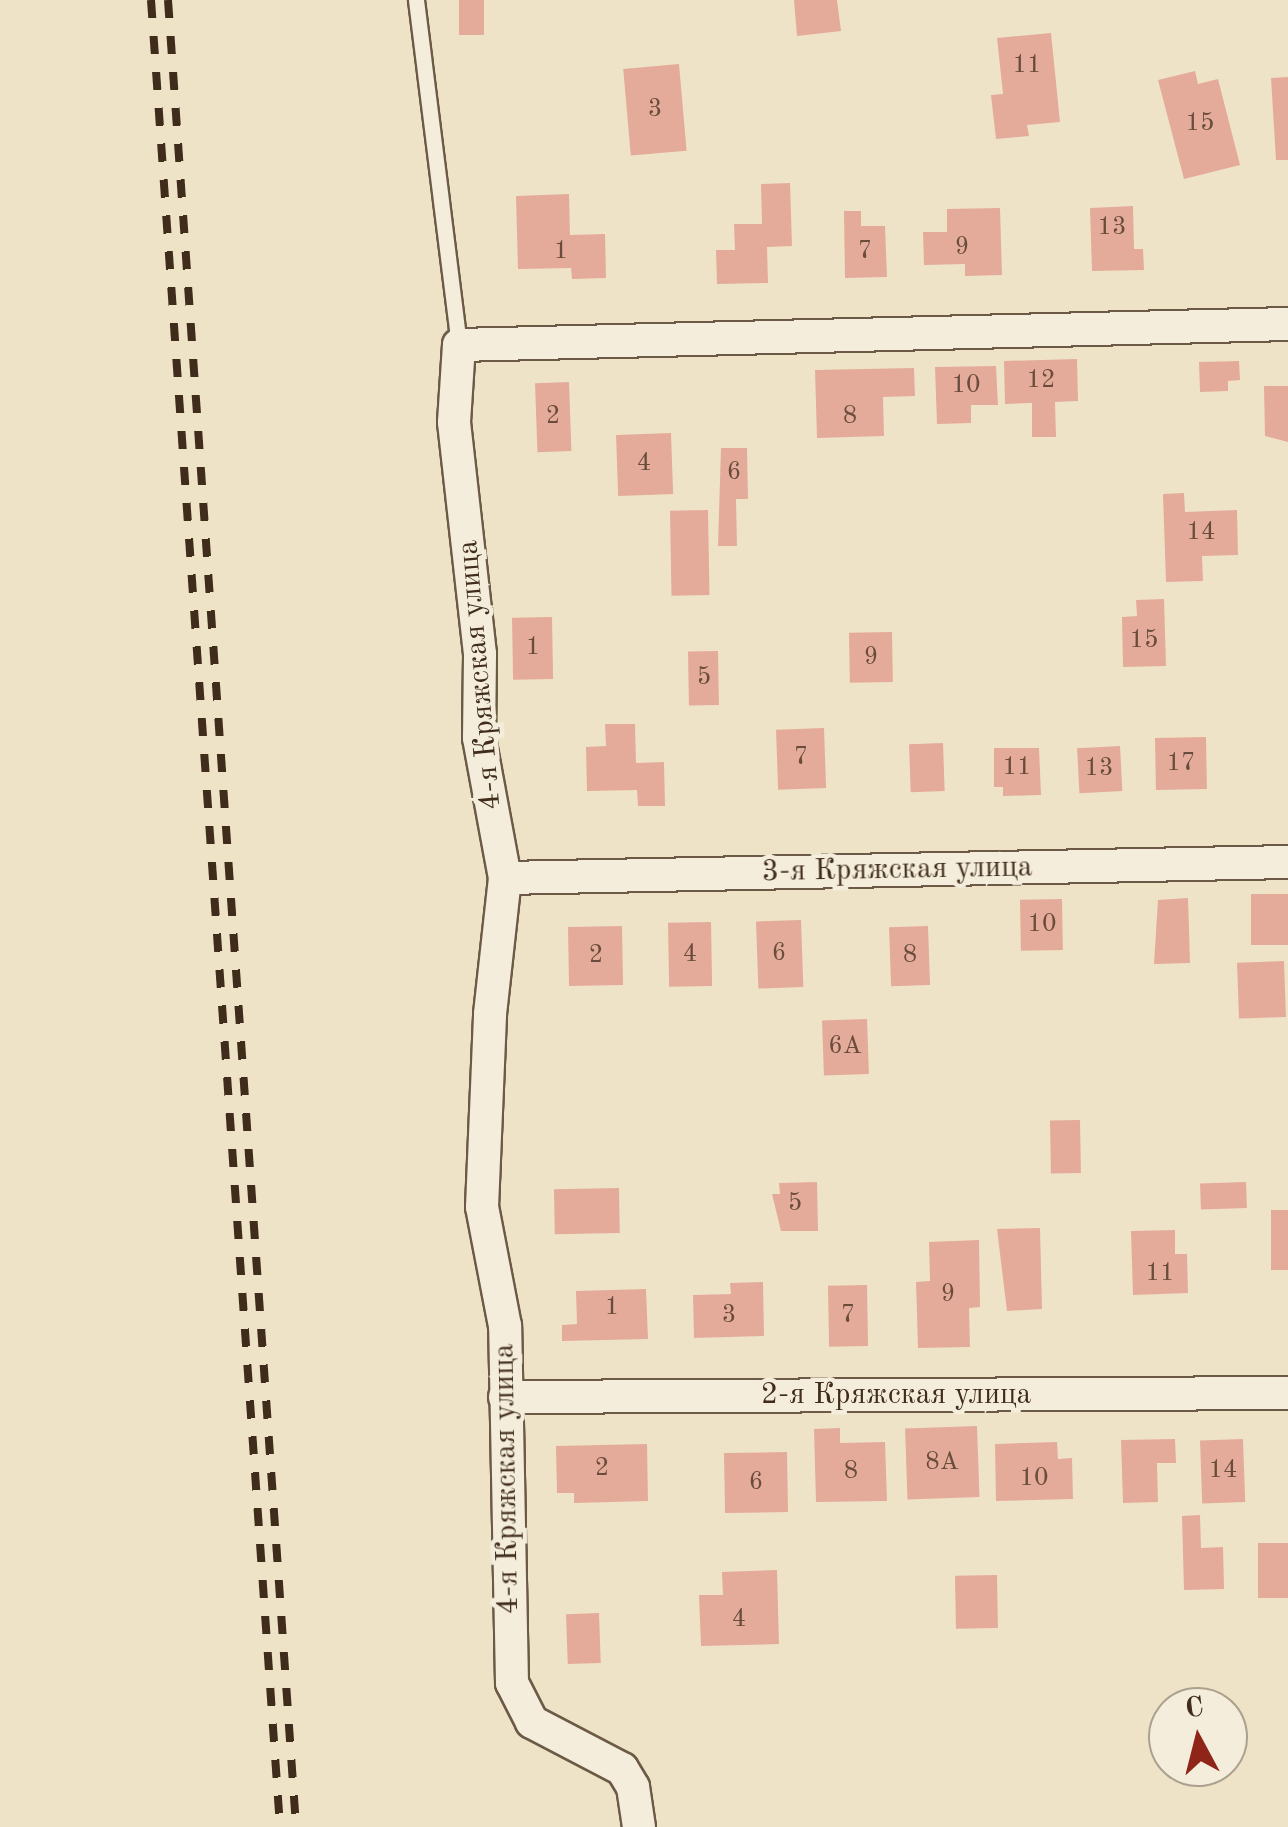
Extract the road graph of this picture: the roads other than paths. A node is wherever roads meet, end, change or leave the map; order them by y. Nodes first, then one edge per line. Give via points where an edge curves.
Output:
1 (416, 0) edge
2 (1288, 324) edge
3 (459, 345) junction
4 (1288, 862) edge
5 (505, 878) junction
6 (1288, 1393) edge
7 (504, 1397) junction
8 (639, 1827) edge

1 - 3 lane
2 - 3 street
3 - 5 street, 4-я Кряжская улица via 454,422 480,654 480,738
4 - 5 street, 3-я Кряжская улица
5 - 7 street, 4-я Кряжская улица via 490,1014 482,1206 506,1326
6 - 7 street, 2-я Кряжская улица
7 - 8 street, 4-я Кряжская улица via 512,1683 532,1722 622,1769 633,1787

